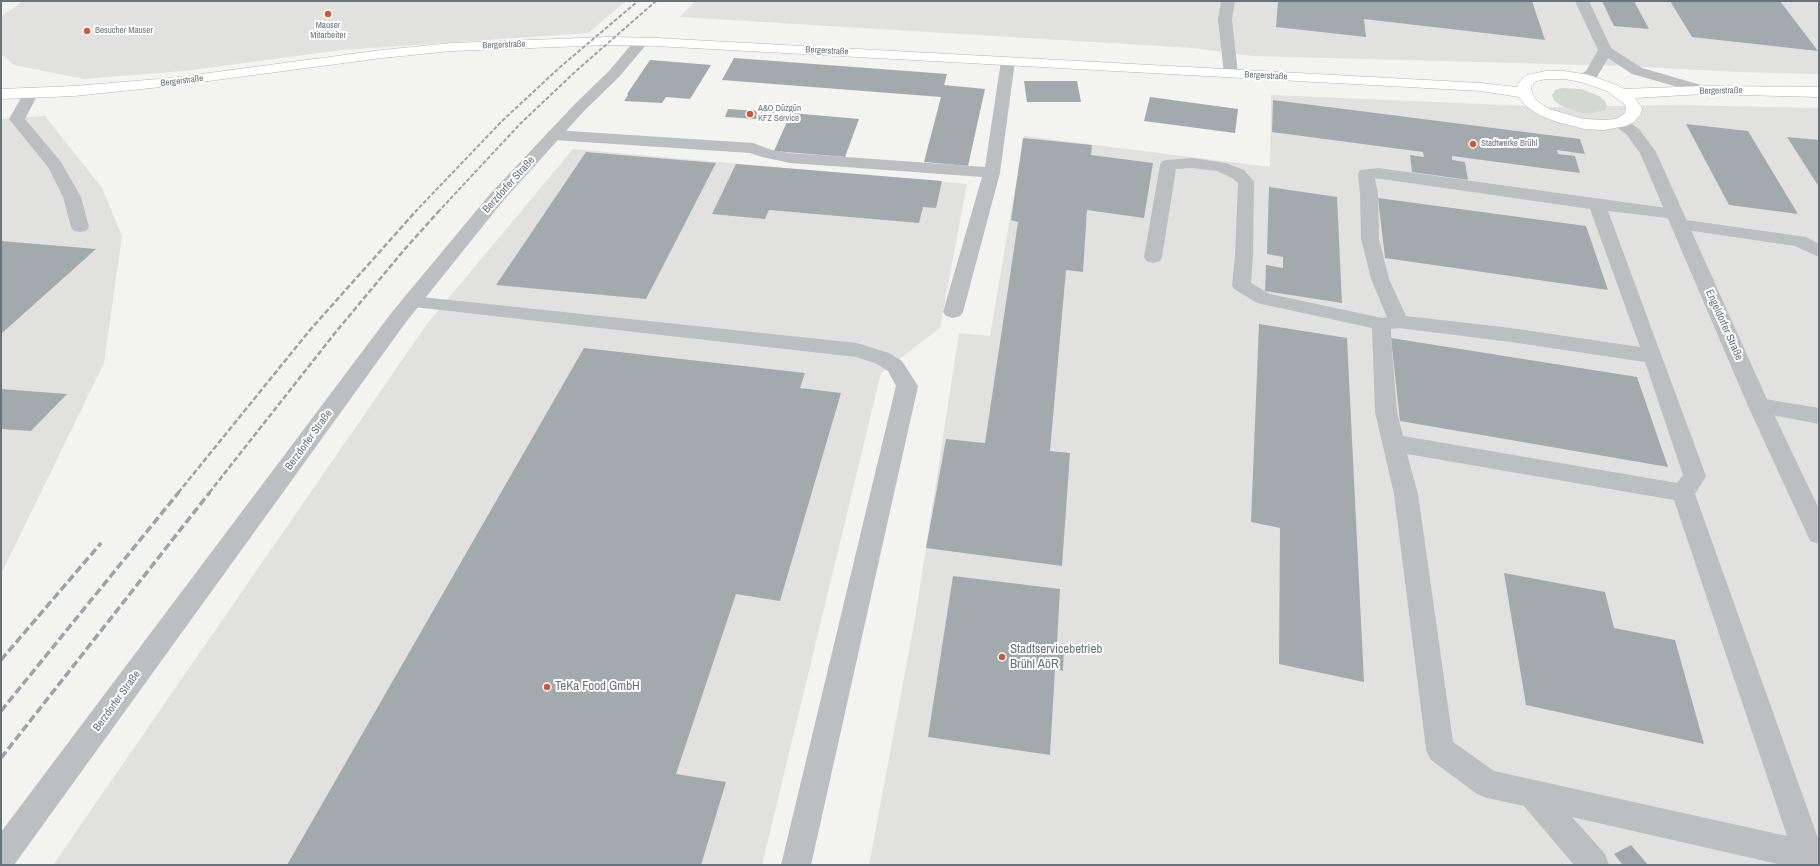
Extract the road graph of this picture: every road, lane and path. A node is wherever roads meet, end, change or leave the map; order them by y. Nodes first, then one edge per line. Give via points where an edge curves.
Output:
1 (1228, 1) edge
2 (1582, 1) edge
3 (641, 42) junction
4 (1605, 50) junction
5 (1008, 61) junction
6 (1231, 74) junction
7 (1584, 78) junction
8 (1703, 90) junction
9 (1819, 92) edge
10 (1524, 93) junction
11 (1, 94) edge
12 (30, 94) junction
13 (1623, 94) junction
14 (1620, 123) junction
15 (554, 135) junction
16 (992, 173) junction
17 (1597, 204) junction
18 (1677, 219) junction
19 (80, 227) dead end
20 (1819, 251) edge
21 (1153, 257) dead end
22 (412, 302) junction
23 (953, 312) dead end
24 (1391, 323) junction
25 (1653, 356) junction
26 (1759, 406) junction
27 (1819, 416) edge
28 (1394, 443) junction
29 (1683, 493) junction
30 (1819, 534) edge
31 (1533, 795) junction
32 (1, 857) edge
33 (1814, 857) edge
34 (796, 865) edge
35 (1594, 865) edge

1 - 6 street via 1225,19
2 - 4 street
3 - 5 street, Bergerstraße
3 - 12 street, Bergerstraße via 452,47 171,82
3 - 15 street, Berzdorfer Straße via 614,74
4 - 7 street via 1592,74
4 - 8 street via 1637,71
5 - 6 street, Bergerstraße
5 - 16 street
6 - 10 street, Bergerstraße via 1481,87
7 - 10 street via 1552,75 1532,78 1524,85
7 - 13 street
8 - 9 street, Bergerstraße
8 - 13 street, Bergerstraße
10 - 14 street via 1531,103 1544,112 1562,119 1597,125
11 - 12 street, Bergerstraße
12 - 19 street via 17,119 55,166 72,197
13 - 14 street via 1634,108 1633,114
14 - 18 street, Engeldorfer Straße via 1633,132 1648,152
15 - 16 street via 753,148 790,158
15 - 22 street, Berzdorfer Straße via 497,197
16 - 23 street
17 - 18 street
17 - 24 street via 1378,173 1366,174 1370,194 1370,239 1380,279 1390,305
17 - 25 street
18 - 20 street via 1800,241
18 - 26 street, Engeldorfer Straße
21 - 24 street via 1168,165 1192,163 1220,167 1238,174 1246,182 1242,284 1264,299
22 - 32 street, Berzdorfer Straße
22 - 34 street via 857,350 882,358 895,366 907,386
24 - 25 street via 1511,335
24 - 28 street via 1380,336 1386,412
25 - 29 street via 1695,476
26 - 27 street
26 - 30 street, Engeldorfer Straße
28 - 29 street
28 - 31 street via 1406,494 1440,749 1486,784
29 - 33 street
31 - 33 street
31 - 35 street

